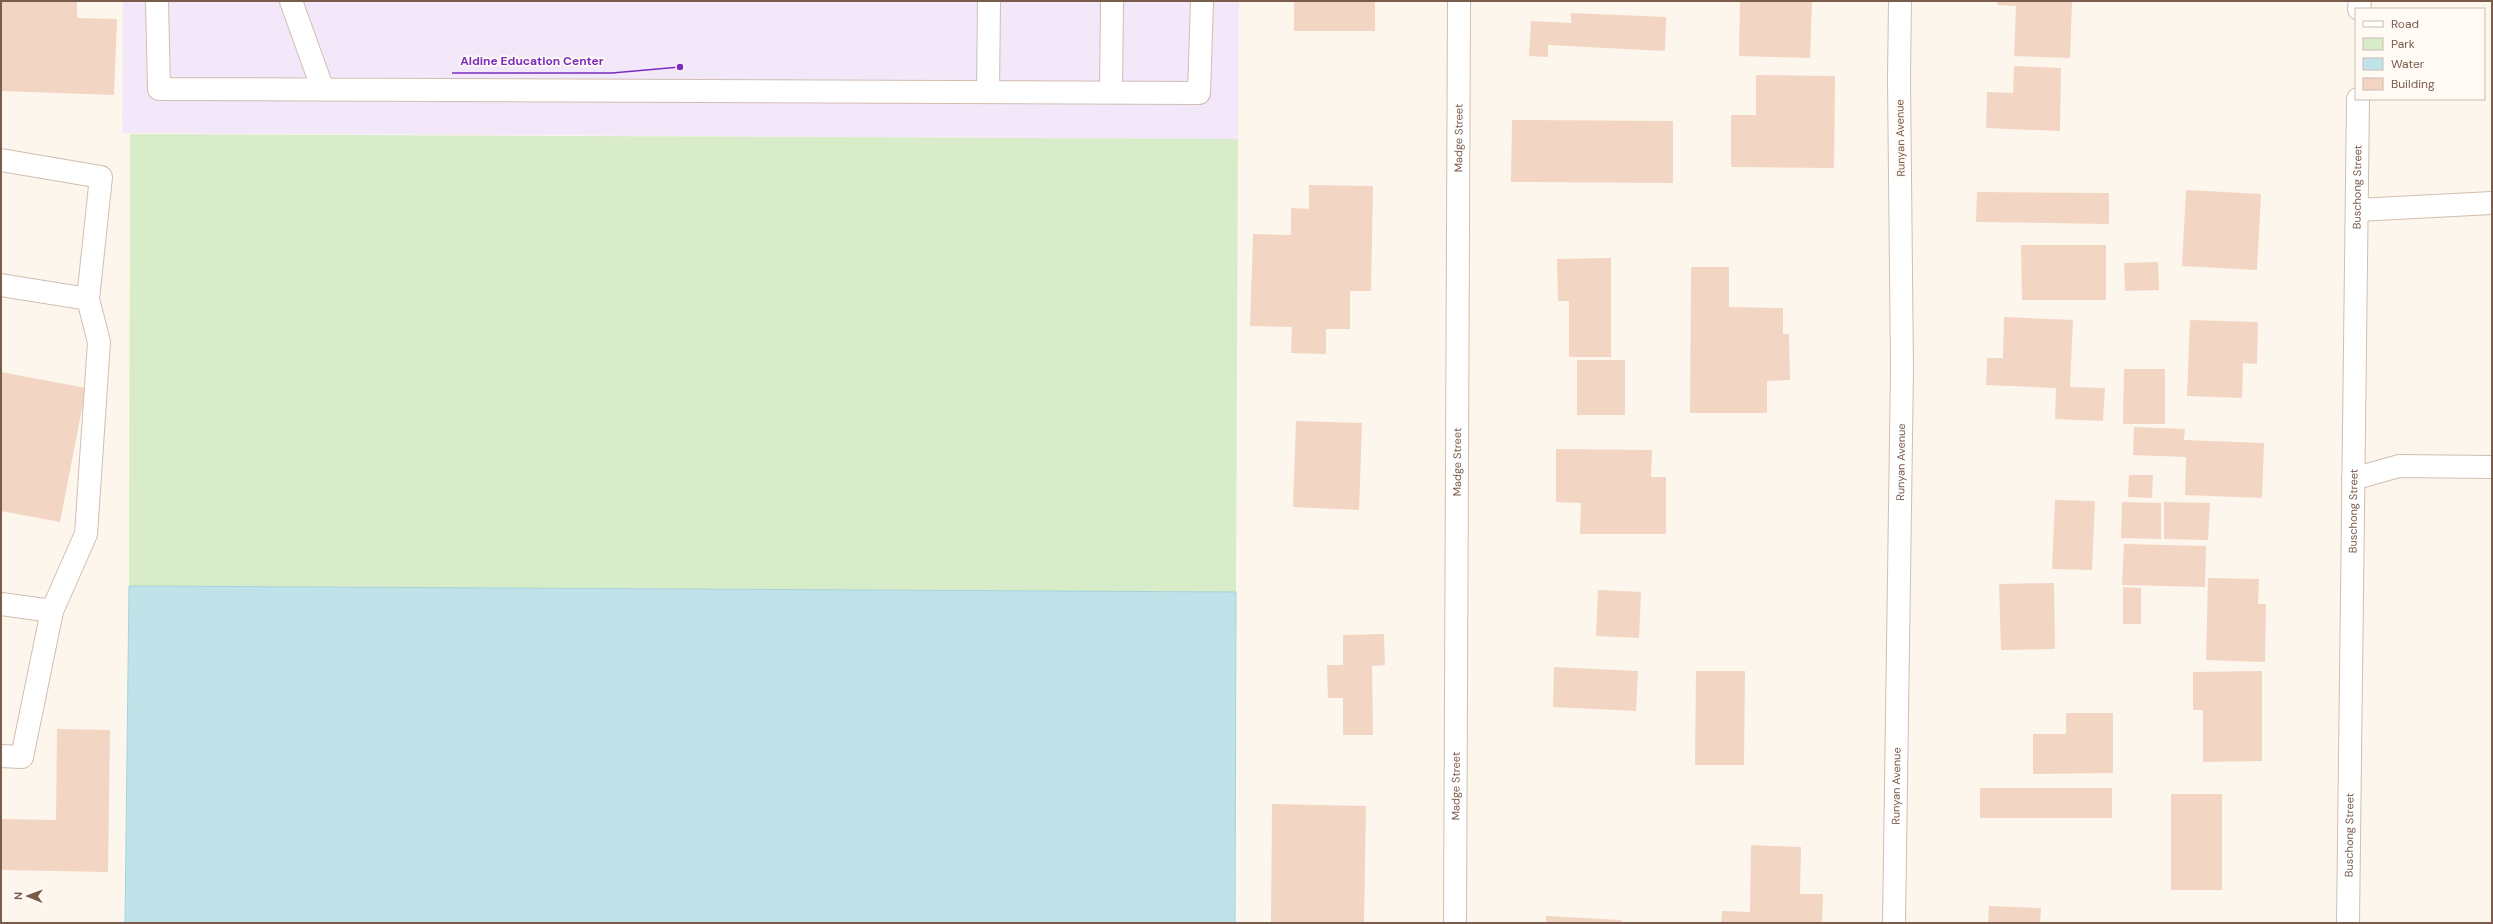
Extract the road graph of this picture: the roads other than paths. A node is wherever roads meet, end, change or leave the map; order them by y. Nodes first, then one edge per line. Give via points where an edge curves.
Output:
1 (157, 1) edge
2 (291, 1) edge
3 (989, 1) edge
4 (1112, 1) edge
5 (1202, 1) edge
6 (1459, 1) edge
7 (1900, 1) edge
8 (322, 90) junction
9 (988, 92) junction
10 (1111, 92) junction
11 (2358, 100) edge
12 (1, 160) edge
13 (2492, 203) edge
14 (2357, 210) junction
15 (1, 285) edge
16 (88, 299) junction
17 (2492, 467) edge
18 (2353, 479) junction
19 (1, 604) edge
20 (52, 611) junction
21 (1, 756) edge
22 (1455, 923) edge
23 (1894, 923) edge
24 (2348, 923) edge

1 - 8 street via 159,89
2 - 8 street
3 - 9 street
4 - 10 street
5 - 10 street via 1200,93
6 - 22 street, Madge Street
7 - 23 street, Runyan Avenue via 1902,369
8 - 9 street
9 - 10 street
11 - 14 street, Buschong Street
12 - 16 street via 101,177
13 - 14 street
14 - 18 street, Buschong Street
15 - 16 street
16 - 20 street via 100,342 86,534
17 - 18 street via 2399,466
18 - 24 street, Buschong Street
19 - 20 street
20 - 21 street via 22,757

